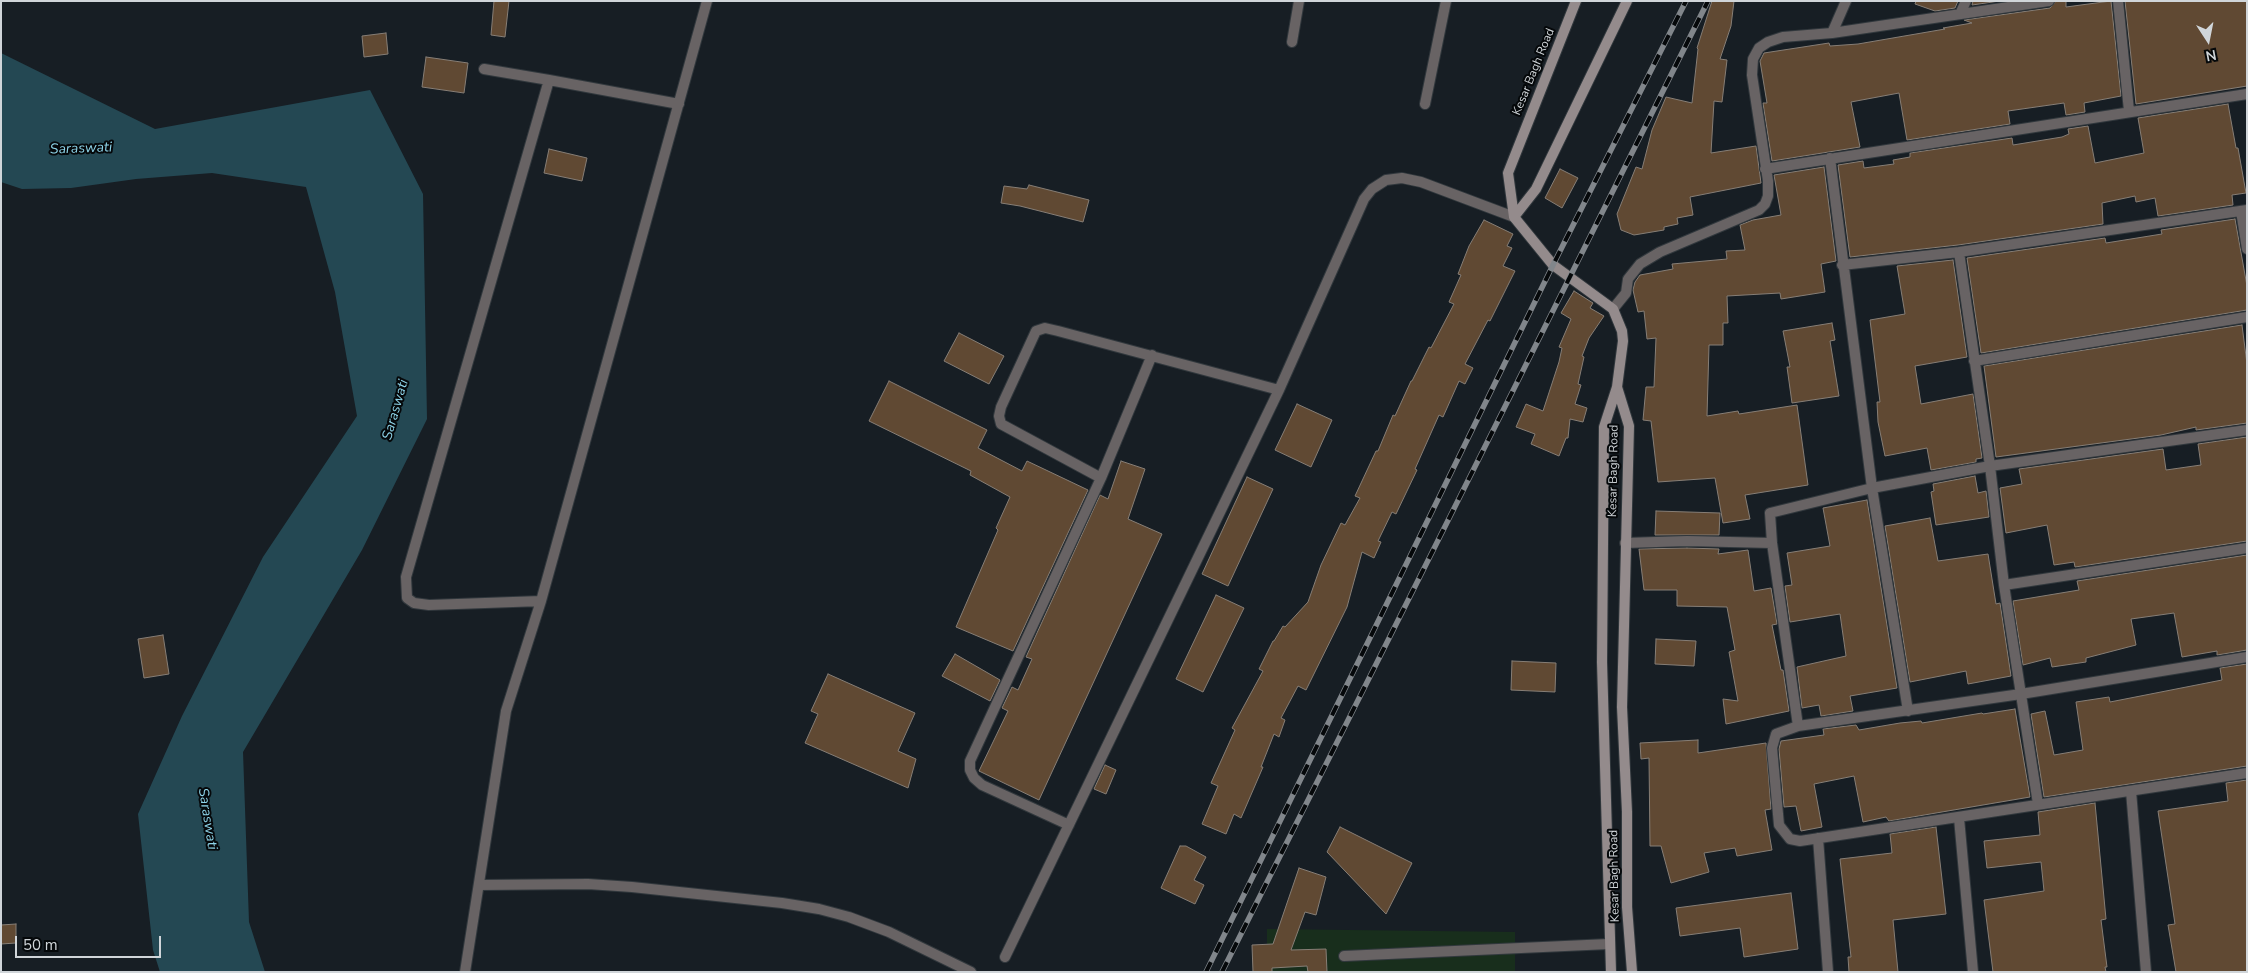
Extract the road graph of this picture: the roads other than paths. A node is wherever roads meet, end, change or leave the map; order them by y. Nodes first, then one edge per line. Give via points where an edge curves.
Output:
1 (707, 1) edge
2 (1299, 1) edge
3 (1446, 1) edge
4 (1576, 1) edge
5 (1627, 1) edge
6 (1846, 1) edge
7 (1966, 1) edge
8 (2049, 1) edge
9 (2118, 1) edge
10 (1960, 14) junction
11 (1832, 33) junction
12 (1292, 42) dead end
13 (484, 69) dead end
14 (548, 80) junction
15 (2247, 94) edge
16 (679, 104) junction
17 (1425, 104) dead end
18 (2129, 111) junction
19 (1830, 158) junction
20 (1765, 169) junction
21 (2244, 210) edge
22 (1514, 217) junction
23 (2247, 249) edge
24 (1960, 252) junction
25 (1842, 265) junction
26 (1613, 309) junction
27 (2247, 317) edge
28 (1152, 355) junction
29 (1974, 360) junction
30 (1617, 387) junction
31 (1279, 390) junction
32 (2247, 430) edge
33 (1990, 466) junction
34 (1101, 478) junction
35 (1872, 488) junction
36 (1625, 543) junction
37 (1772, 543) junction
38 (2247, 548) edge
39 (2004, 585) junction
40 (541, 601) junction
41 (2247, 657) edge
42 (2021, 694) junction
43 (1908, 711) junction
44 (1798, 726) junction
45 (2247, 773) edge
46 (2131, 791) junction
47 (2038, 804) junction
48 (1959, 818) junction
49 (1069, 825) junction
50 (1818, 838) junction
51 (479, 885) junction
52 (1609, 944) junction
53 (1344, 956) dead end
54 (1005, 957) dead end
55 (465, 972) edge
56 (972, 972) edge
57 (1611, 972) edge
58 (1632, 972) edge
59 (1828, 972) edge
60 (1973, 972) edge
61 (2146, 972) edge

1 - 16 street
2 - 12 street
3 - 17 street
4 - 22 main road, Kesar Bagh Road via 1508,173
5 - 22 main road via 1536,189
6 - 11 street
7 - 10 street
8 - 10 street
9 - 18 street
10 - 11 street
11 - 20 street via 1775,39 1759,48 1753,59 1752,75
13 - 14 street
14 - 16 street
14 - 40 street via 405,589 407,598 414,603 429,605
15 - 18 street
16 - 40 street
18 - 19 street
19 - 20 street
19 - 25 street
20 - 26 street via 1768,196 1759,210 1660,252 1640,264 1628,279 1626,294
21 - 23 street
21 - 24 street
22 - 26 main road via 1553,265
22 - 31 street via 1402,178 1386,180 1372,189 1364,199
24 - 25 street
24 - 29 street
25 - 35 street
26 - 30 main road, Kesar Bagh Road via 1623,341
27 - 29 street
28 - 31 street
28 - 34 street
28 - 34 street via 1045,328 1036,331 1001,407 999,416 1005,427
29 - 33 street
30 - 36 main road, Kesar Bagh Road via 1629,426
30 - 52 main road via 1604,428 1602,662
31 - 49 street
32 - 33 street
33 - 35 street
33 - 39 street
34 - 49 street via 970,761 974,778 982,785
35 - 37 street via 1770,513
35 - 43 street
36 - 37 street
36 - 58 main road, Kesar Bagh Road via 1622,707
37 - 44 street
38 - 39 street
39 - 42 street
40 - 51 street via 506,711
41 - 42 street
42 - 43 street
42 - 47 street
43 - 44 street
44 - 50 street via 1782,730 1773,740 1779,825 1790,839
45 - 46 street
46 - 47 street
46 - 61 street
47 - 48 street
48 - 50 street
48 - 60 street
49 - 54 street
50 - 59 street
51 - 55 street
51 - 56 street via 632,886 809,907 889,932
52 - 53 street
52 - 57 main road

